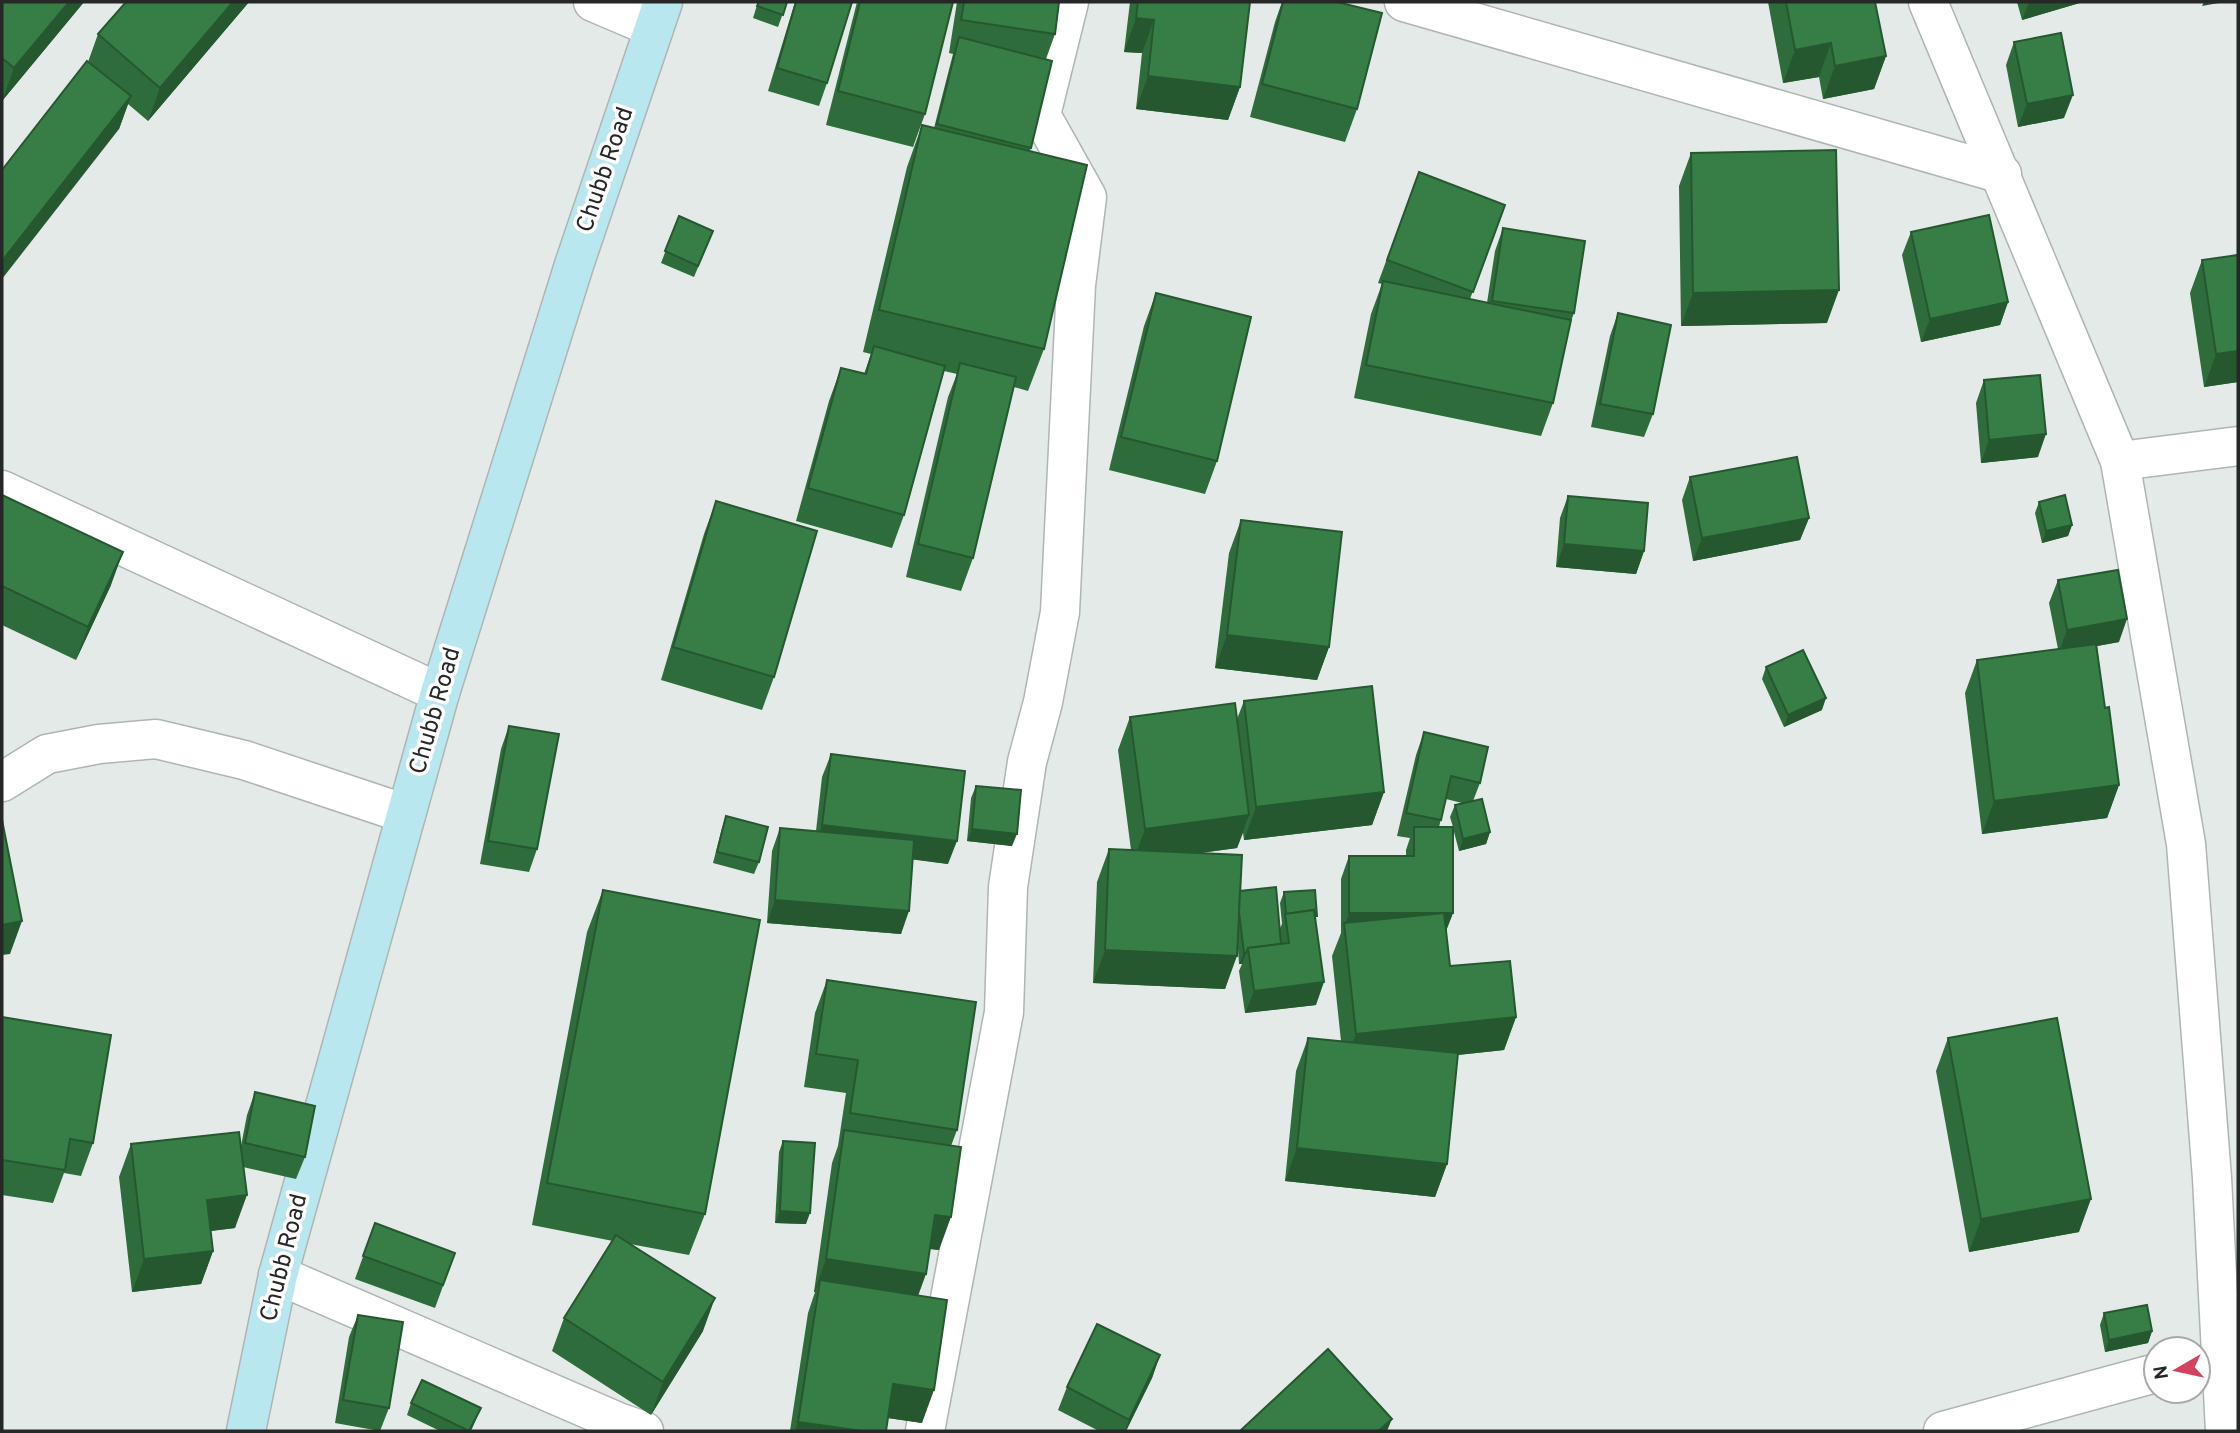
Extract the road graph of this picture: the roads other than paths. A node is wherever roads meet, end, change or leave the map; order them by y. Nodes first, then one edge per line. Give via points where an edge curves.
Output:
1 (593, 2) edge
2 (1069, 2) edge
3 (1404, 2) edge
4 (1928, 2) edge
5 (658, 15) edge
6 (2002, 174) junction
7 (2238, 446) edge
8 (2120, 461) junction
9 (2, 490) edge
10 (440, 693) junction
11 (2, 782) edge
12 (406, 814) junction
13 (2225, 1177) edge
14 (278, 1275) junction
15 (2212, 1335) edge
16 (2212, 1368) edge
17 (2142, 1377) edge
18 (246, 1431) edge
19 (644, 1431) edge
20 (925, 1431) edge
21 (1943, 1431) edge
22 (2225, 1431) edge

1 - 5 street
2 - 20 street via 1041,116 1087,197 1076,285 1060,612 1027,762 1008,887 1004,1012
3 - 6 street
4 - 6 street
5 - 10 street, Chubb Road
6 - 8 street
7 - 8 street
8 - 13 street via 2186,844
9 - 10 street
10 - 12 street, Chubb Road
11 - 12 street via 47,754 156,739 244,760
12 - 14 street, Chubb Road
13 - 15 street
14 - 18 street, Chubb Road
14 - 19 street
16 - 22 street
17 - 21 street

